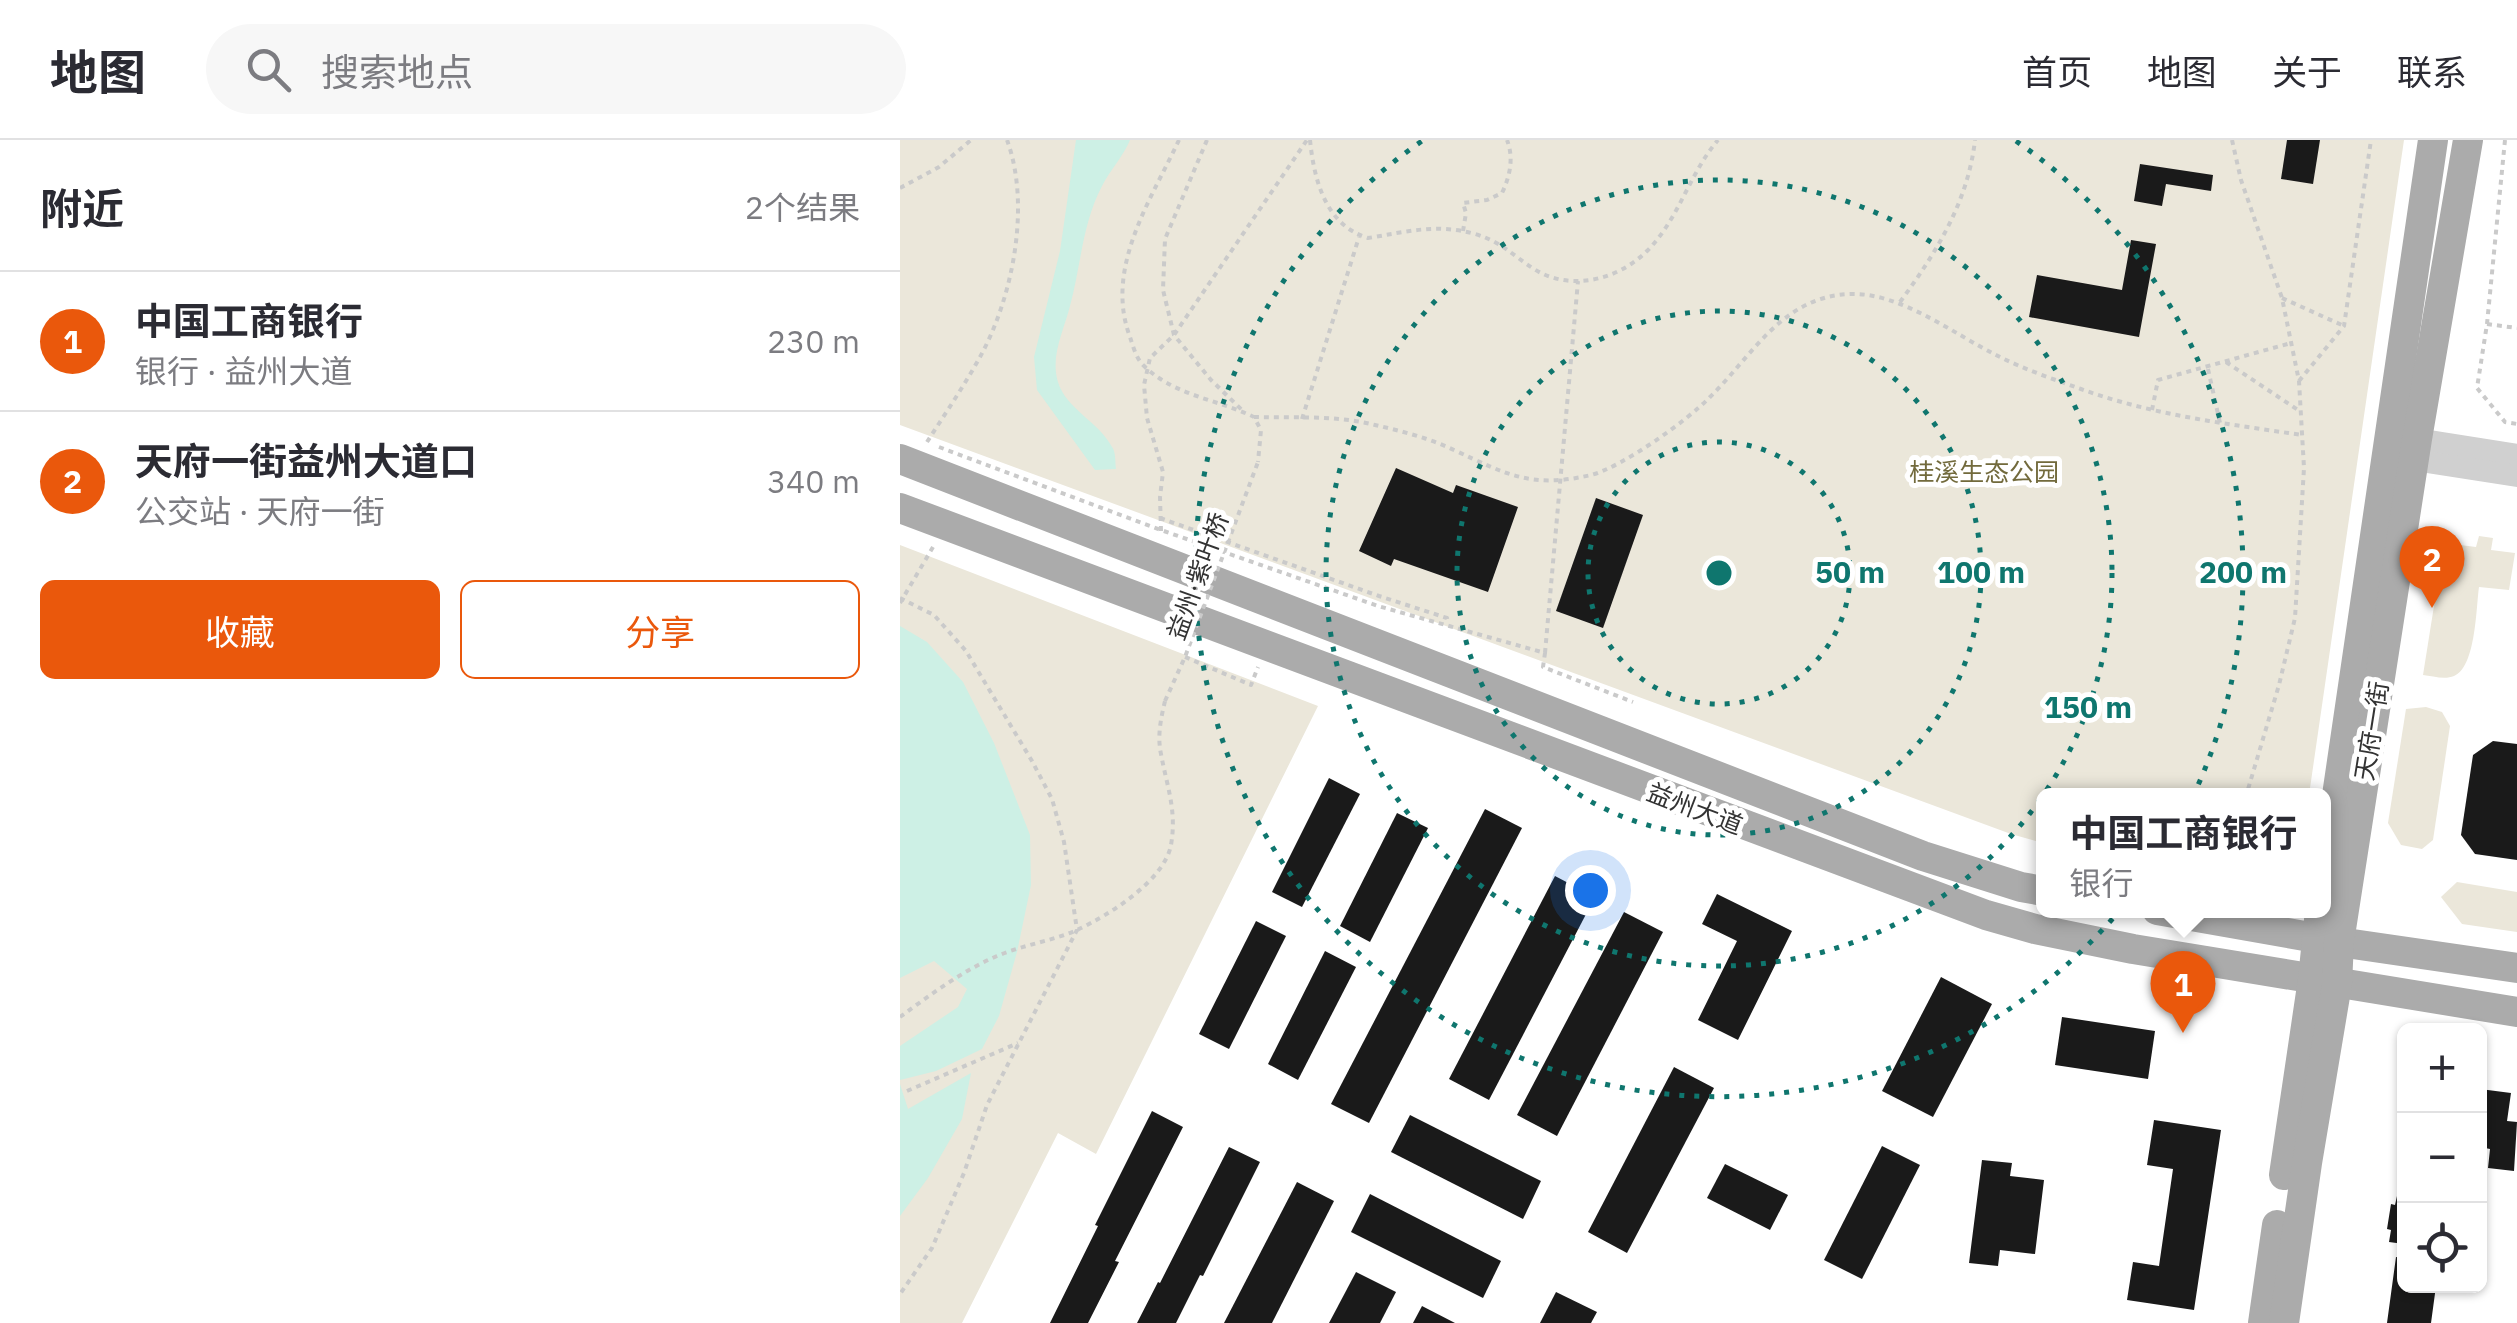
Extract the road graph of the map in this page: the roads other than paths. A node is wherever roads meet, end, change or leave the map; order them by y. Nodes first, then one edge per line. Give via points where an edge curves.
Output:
1 (2433, 140) edge
2 (2468, 140) edge
3 (907, 448) edge
4 (2415, 450) junction
5 (2517, 455) edge
6 (2517, 476) edge
7 (900, 508) edge
8 (2331, 836) edge
9 (2036, 890) edge
10 (2331, 898) edge
11 (2224, 918) edge
12 (2325, 930) edge
13 (2517, 968) edge
14 (2325, 981) junction
15 (2517, 1012) edge
16 (2263, 1323) edge
17 (2284, 1323) edge

1 - 8 main road, 天府一街
2 - 4 main road, 天府一街
3 - 9 main road, 益州大道 via 1923,856
4 - 5 street
4 - 6 street
4 - 10 main road, 天府一街
7 - 14 main road, 益州大道 via 1986,915 2132,950
11 - 12 main road
12 - 13 main road
12 - 14 main road, 天府一街
14 - 15 main road, 益州大道
14 - 16 main road, 天府一街
14 - 17 main road, 天府一街

